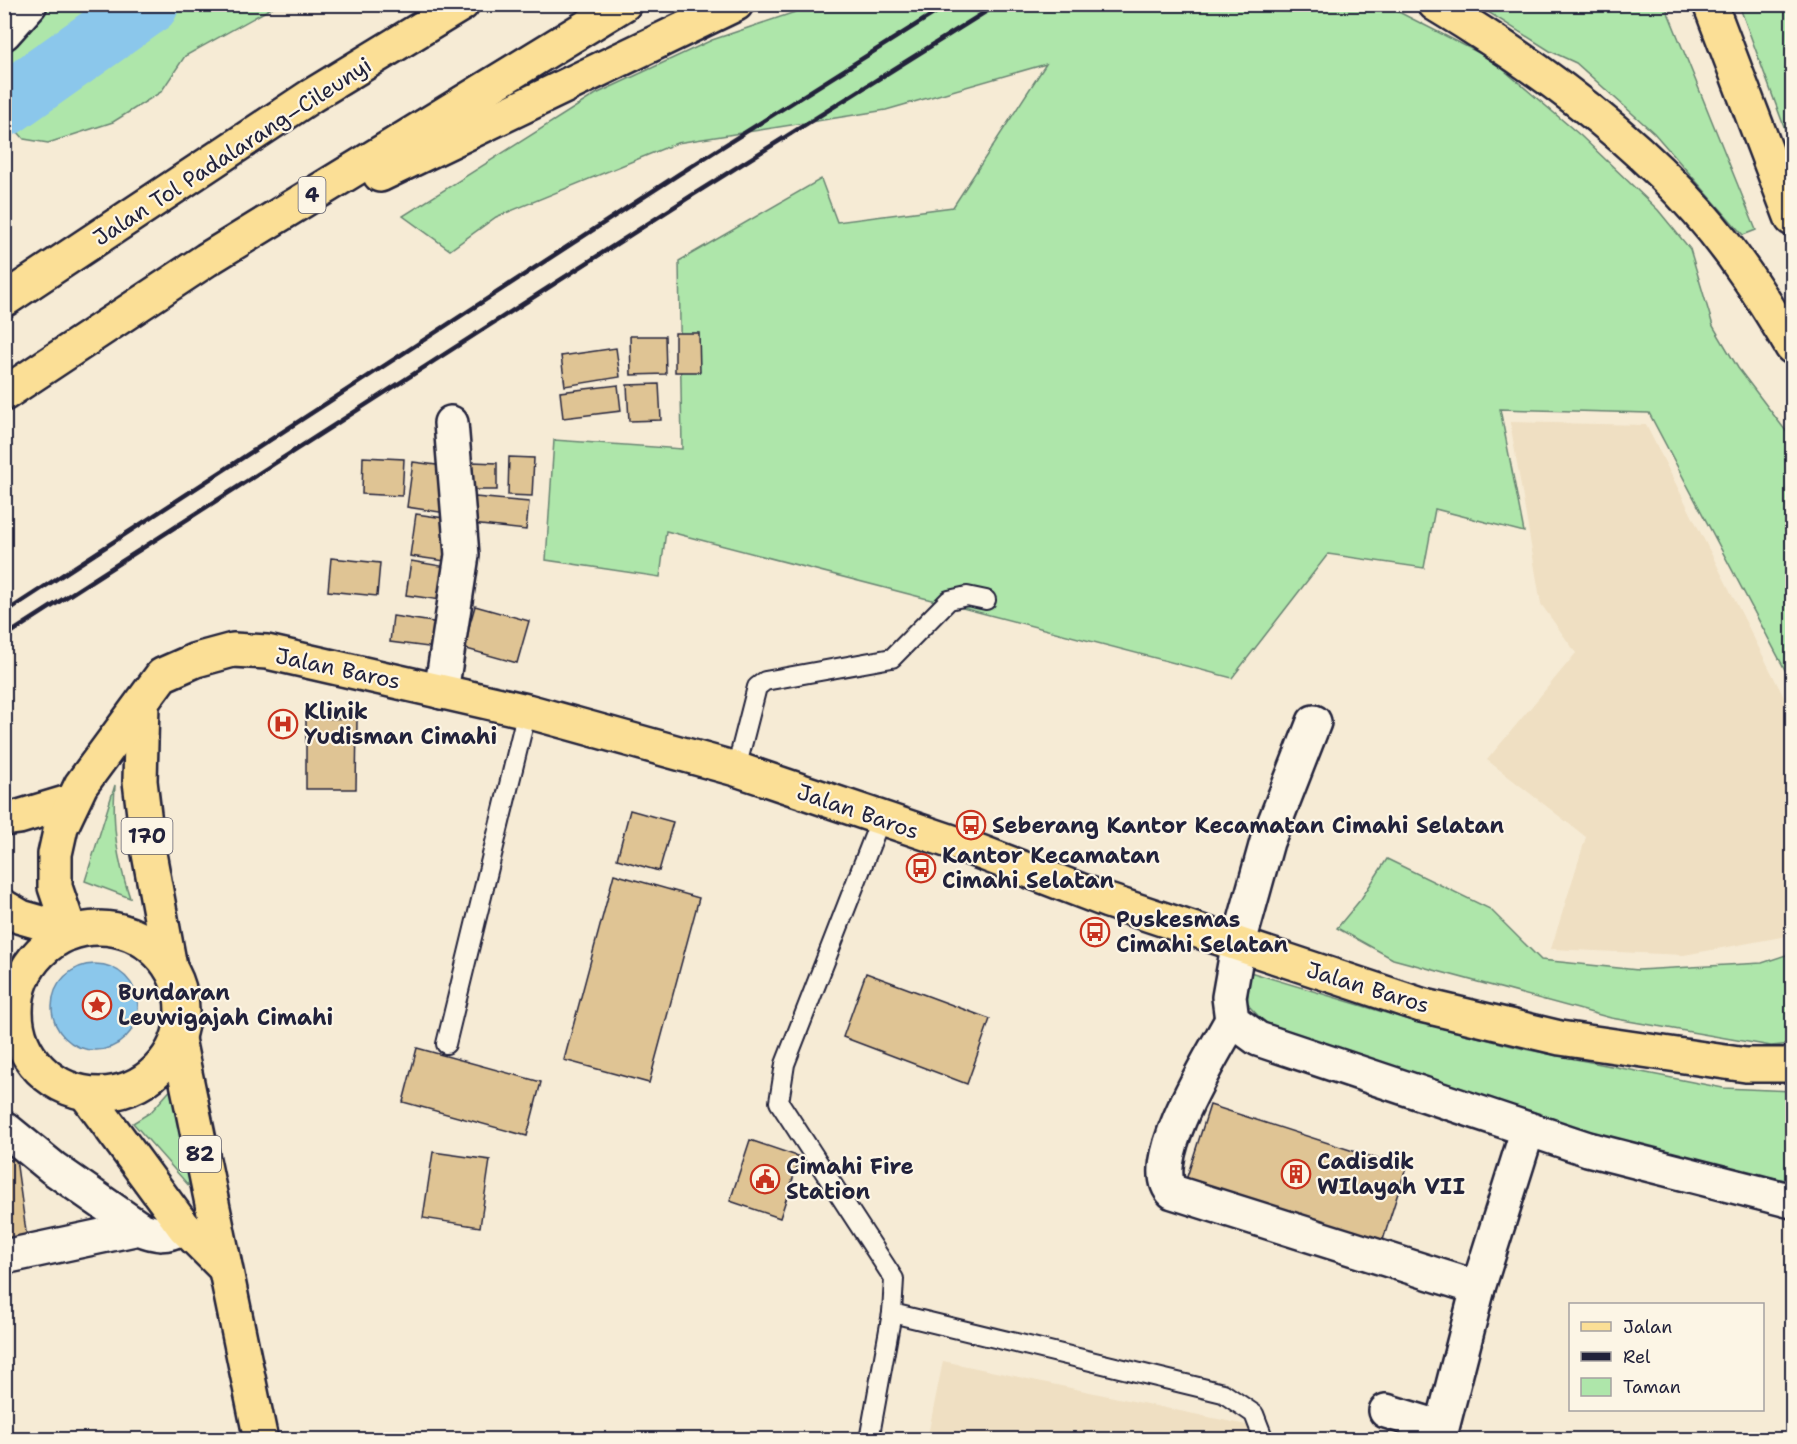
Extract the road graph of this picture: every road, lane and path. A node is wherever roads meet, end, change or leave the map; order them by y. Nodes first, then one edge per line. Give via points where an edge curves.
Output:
1 (30, 4) edge
2 (462, 4) edge
3 (624, 4) edge
4 (736, 4) edge
5 (1435, 4) edge
6 (1710, 4) edge
7 (4, 33) edge
8 (1792, 219) edge
9 (206, 260) junction
10 (4, 300) edge
11 (1792, 347) edge
12 (4, 394) edge
13 (450, 423) dead end
14 (986, 600) dead end
15 (441, 692) junction
16 (142, 703) junction
17 (527, 711) junction
18 (1314, 722) dead end
19 (736, 770) junction
20 (72, 801) junction
21 (881, 818) junction
22 (4, 819) edge
23 (4, 906) edge
24 (70, 931) junction
25 (1238, 946) junction
26 (170, 967) junction
27 (1232, 1020) junction
28 (12, 1027) edge
29 (178, 1039) junction
30 (446, 1044) dead end
31 (1792, 1065) edge
32 (86, 1094) junction
33 (4, 1128) edge
34 (1528, 1129) junction
35 (1792, 1201) edge
36 (184, 1227) junction
37 (138, 1228) junction
38 (4, 1257) edge
39 (225, 1268) junction
40 (1478, 1288) junction
41 (892, 1313) junction
42 (1386, 1411) dead end
43 (1441, 1434) edge
44 (261, 1440) edge
45 (869, 1440) edge
46 (1264, 1440) edge

1 - 7 street
2 - 10 main road, Jalan Tol Padalarang–Cileunyi via 311,96
3 - 9 main road, 4
4 - 9 main road
5 - 11 main road via 1491,38 1628,142 1698,212 1751,280
6 - 8 main road
9 - 12 main road, 4
13 - 15 street via 462,555
14 - 19 lane via 967,596 949,600 892,658 765,681 757,687
15 - 16 main road, Jalan Baros via 297,658 233,650 162,675
15 - 17 main road, Jalan Baros
16 - 20 main road, Jalan Baros
16 - 26 main road, 170 via 140,781
17 - 19 main road, Jalan Baros
17 - 30 lane
18 - 25 street via 1267,842
19 - 21 main road, Jalan Baros
20 - 22 main road
20 - 24 main road, Jalan Baros via 55,854 55,887
21 - 25 main road, Jalan Baros
21 - 41 lane via 785,1064 779,1102 894,1279
23 - 24 main road, 170 via 21,916
24 - 26 main road, 170 via 97,928 139,938
24 - 28 main road, 170 via 45,946 31,963
25 - 27 street via 1229,998
25 - 31 main road, Jalan Baros via 1420,1005 1560,1038 1746,1065
26 - 29 main road, 170 via 179,990 182,1015
27 - 34 street via 1258,1039
27 - 40 street via 1180,1111 1165,1174 1169,1188
28 - 32 main road, 170 via 28,1056 44,1074 63,1087
29 - 32 main road, 170 via 164,1065 142,1083 115,1094
29 - 39 main road, 82
32 - 36 main road, 82
33 - 37 street
34 - 35 street via 1588,1149
34 - 40 street
36 - 37 street via 168,1236
36 - 39 main road, 82
37 - 38 street
39 - 44 main road, 82
40 - 43 street
41 - 45 lane
41 - 46 lane via 1223,1393 1254,1414
42 - 43 street

